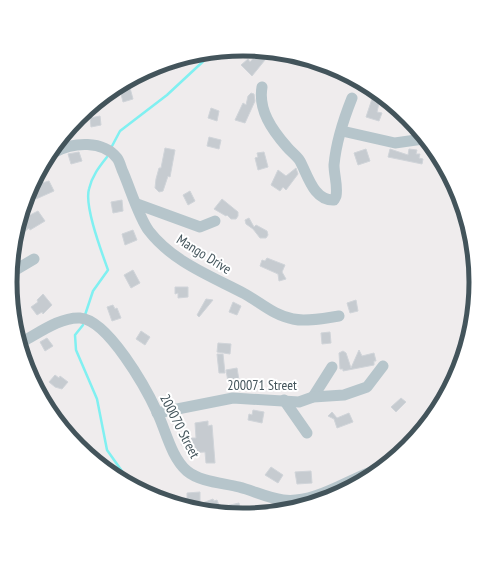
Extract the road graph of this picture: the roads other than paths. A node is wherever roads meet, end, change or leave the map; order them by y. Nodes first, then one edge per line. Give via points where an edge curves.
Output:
1 (262, 87) dead end
2 (352, 98) dead end
3 (342, 131) junction
4 (419, 140) edge
5 (59, 150) edge
6 (137, 204) junction
7 (215, 221) dead end
8 (34, 259) dead end
9 (17, 269) edge
10 (339, 316) dead end
11 (25, 340) edge
12 (383, 366) dead end
13 (332, 367) dead end
14 (313, 397) junction
15 (284, 400) junction
16 (157, 413) junction
17 (307, 433) dead end
18 (356, 477) edge
19 (301, 500) edge
20 (301, 500) edge
21 (286, 503) edge

1 - 3 street via 261,105 272,128 299,160 319,196 324,200 334,200 337,191 334,164
2 - 3 street
3 - 4 street via 395,143
5 - 6 street, Mango Drive via 84,144 110,152 117,159
6 - 7 street via 200,227
6 - 10 street, Mango Drive via 149,230 162,245 218,282 245,294 279,315 294,319
8 - 9 street
11 - 16 street, 200070 Street via 69,318 88,320 108,336 136,372
12 - 14 street, 200071 Street via 367,387 344,395
13 - 14 street
14 - 15 street, 200071 Street via 299,402
15 - 16 street, 200071 Street via 233,398
15 - 17 street
16 - 21 street, 200070 Street via 181,465 189,472
18 - 19 street, 200070 Street
20 - 21 street, 200070 Street

